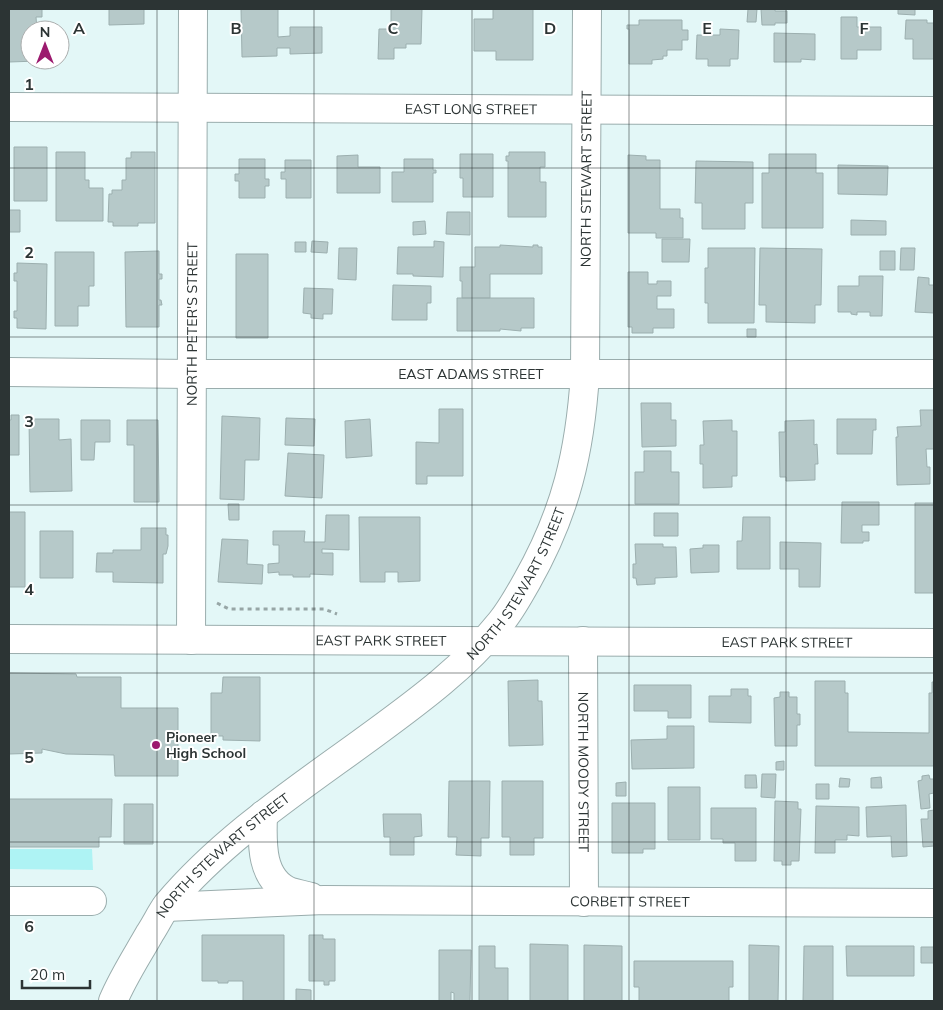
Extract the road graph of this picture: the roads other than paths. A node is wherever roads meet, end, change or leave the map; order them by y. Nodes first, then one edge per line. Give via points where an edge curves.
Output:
1 (193, 9) edge
2 (587, 9) edge
3 (9, 107) edge
4 (191, 108) junction
5 (587, 110) junction
6 (934, 111) edge
7 (9, 372) edge
8 (191, 374) junction
9 (585, 374) junction
10 (934, 374) edge
11 (9, 639) edge
12 (191, 640) junction
13 (483, 642) junction
14 (583, 642) junction
15 (934, 643) edge
16 (263, 815) junction
17 (324, 900) junction
18 (9, 901) edge
19 (92, 901) dead end
20 (584, 902) junction
21 (934, 903) edge
22 (166, 907) junction
23 (113, 1001) edge

1 - 4 street, NORTH PETER'S STREET
2 - 5 street, NORTH STEWART STREET
3 - 4 street, EAST LONG STREET
4 - 5 street, EAST LONG STREET
4 - 8 street, NORTH PETER'S STREET
5 - 6 street, EAST LONG STREET
5 - 9 street, NORTH STEWART STREET
7 - 8 street, EAST ADAMS STREET
8 - 9 street, EAST ADAMS STREET
8 - 12 street, NORTH PETER'S STREET
9 - 10 street, EAST ADAMS STREET
9 - 13 street, NORTH STEWART STREET via 577,449 557,518 537,564 515,602
11 - 12 street, EAST PARK STREET
12 - 13 street, EAST PARK STREET
13 - 14 street, EAST PARK STREET
13 - 16 street, NORTH STEWART STREET via 414,704
14 - 15 street, EAST PARK STREET
14 - 20 street, NORTH MOODY STREET
16 - 17 street, CORBETT STREET via 263,857 272,876 290,891
16 - 22 street, NORTH STEWART STREET via 212,857
17 - 20 street, CORBETT STREET
17 - 22 street, CORBETT STREET
18 - 19 street
20 - 21 street, CORBETT STREET
22 - 23 street, NORTH STEWART STREET via 122,979

